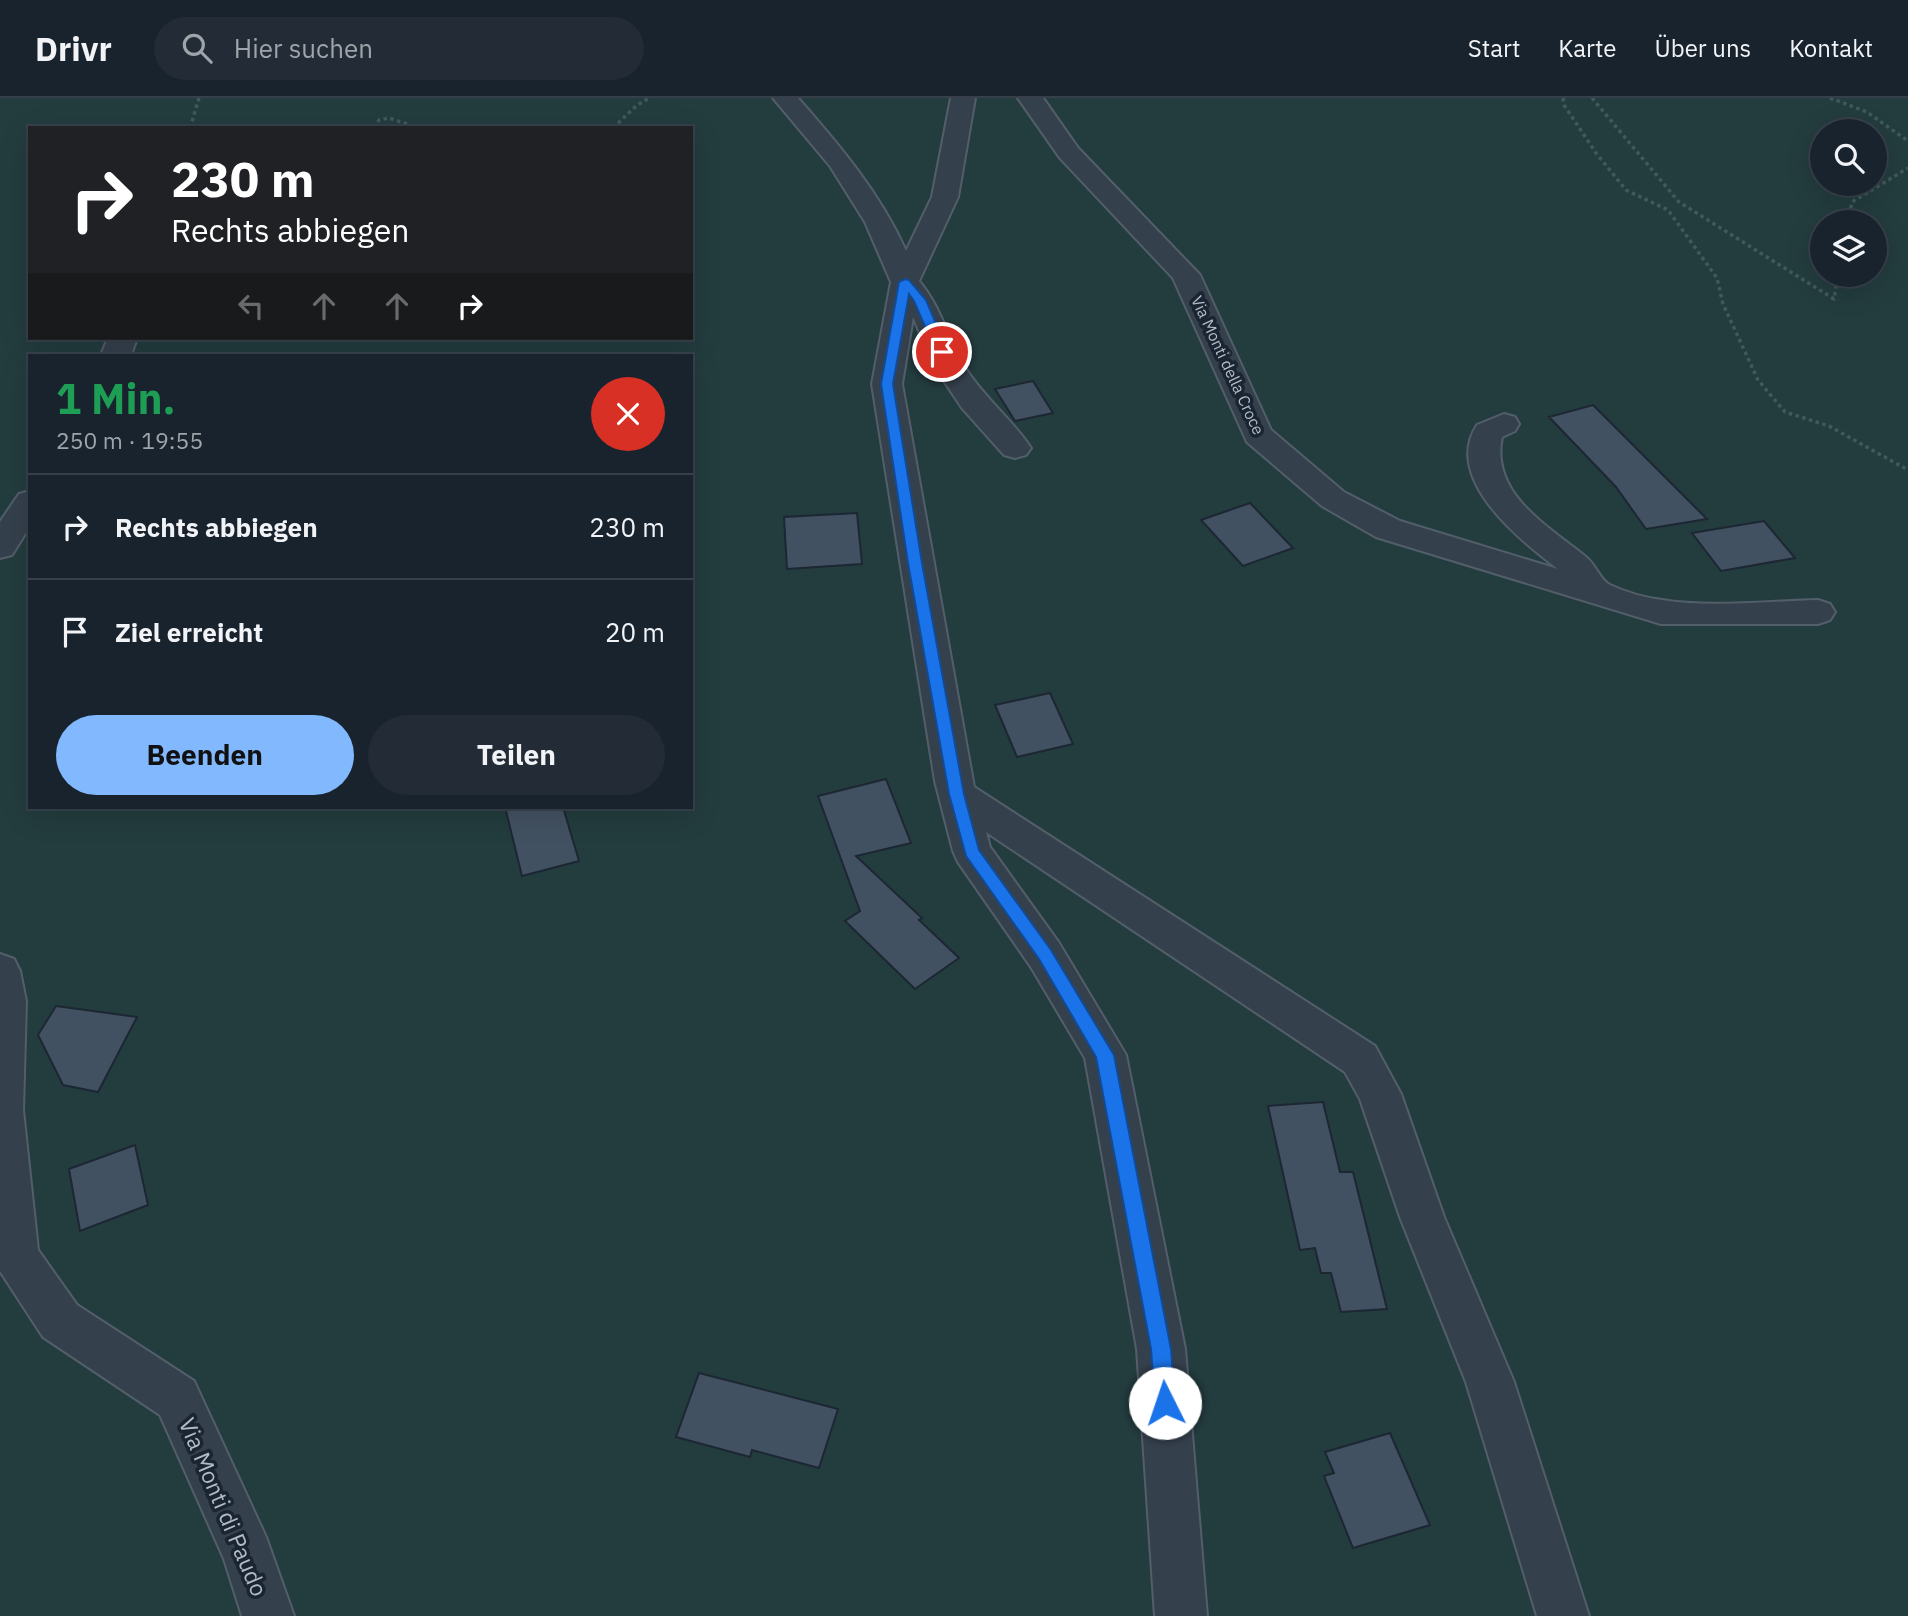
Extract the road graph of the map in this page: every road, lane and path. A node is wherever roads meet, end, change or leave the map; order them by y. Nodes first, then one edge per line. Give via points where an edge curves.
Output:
1 (199, 98) edge
2 (649, 98) edge
3 (785, 98) edge
4 (963, 98) edge
5 (1030, 98) edge
6 (1563, 98) edge
7 (1592, 98) edge
8 (1830, 98) edge
9 (191, 126) edge
10 (375, 126) edge
11 (413, 126) edge
12 (615, 126) edge
13 (1908, 141) edge
14 (1908, 168) edge
15 (1851, 210) edge
16 (905, 282) junction
17 (1810, 284) edge
18 (1815, 287) edge
19 (1836, 287) edge
20 (1504, 424) dead end
21 (1015, 448) dead end
22 (1908, 470) edge
23 (28, 503) edge
24 (0, 547) edge
25 (1577, 585) junction
26 (1818, 612) dead end
27 (957, 794) junction
28 (0, 971) edge
29 (268, 1616) edge
30 (1181, 1616) edge
31 (1563, 1616) edge

1 - 9 path
2 - 12 path
3 - 16 street via 840,162 879,222
4 - 16 street via 945,197
5 - 25 street, Via Monti della Croce via 1069,153 1186,275 1258,435 1333,499 1388,529
6 - 22 path via 1595,153 1626,190 1668,210 1717,278 1723,304 1758,380 1786,412 1829,426
7 - 17 path via 1679,202
8 - 13 path via 1867,112
10 - 11 path via 389,118
14 - 15 path via 1852,202
16 - 21 street via 920,300 951,369
16 - 27 street via 887,384
18 - 19 path via 1834,299
20 - 25 street via 1488,432 1483,444 1484,467 1498,494 1520,520 1591,583
23 - 24 street
25 - 26 street, Via Monti della Croce via 1661,612
27 - 30 street via 972,851 1045,955 1105,1055 1161,1349
27 - 31 street via 1360,1059 1380,1094 1422,1217 1490,1382
28 - 29 street, Via Monti di Paudo via 5,1001 1,1110 16,1256 60,1321 177,1398 248,1555

